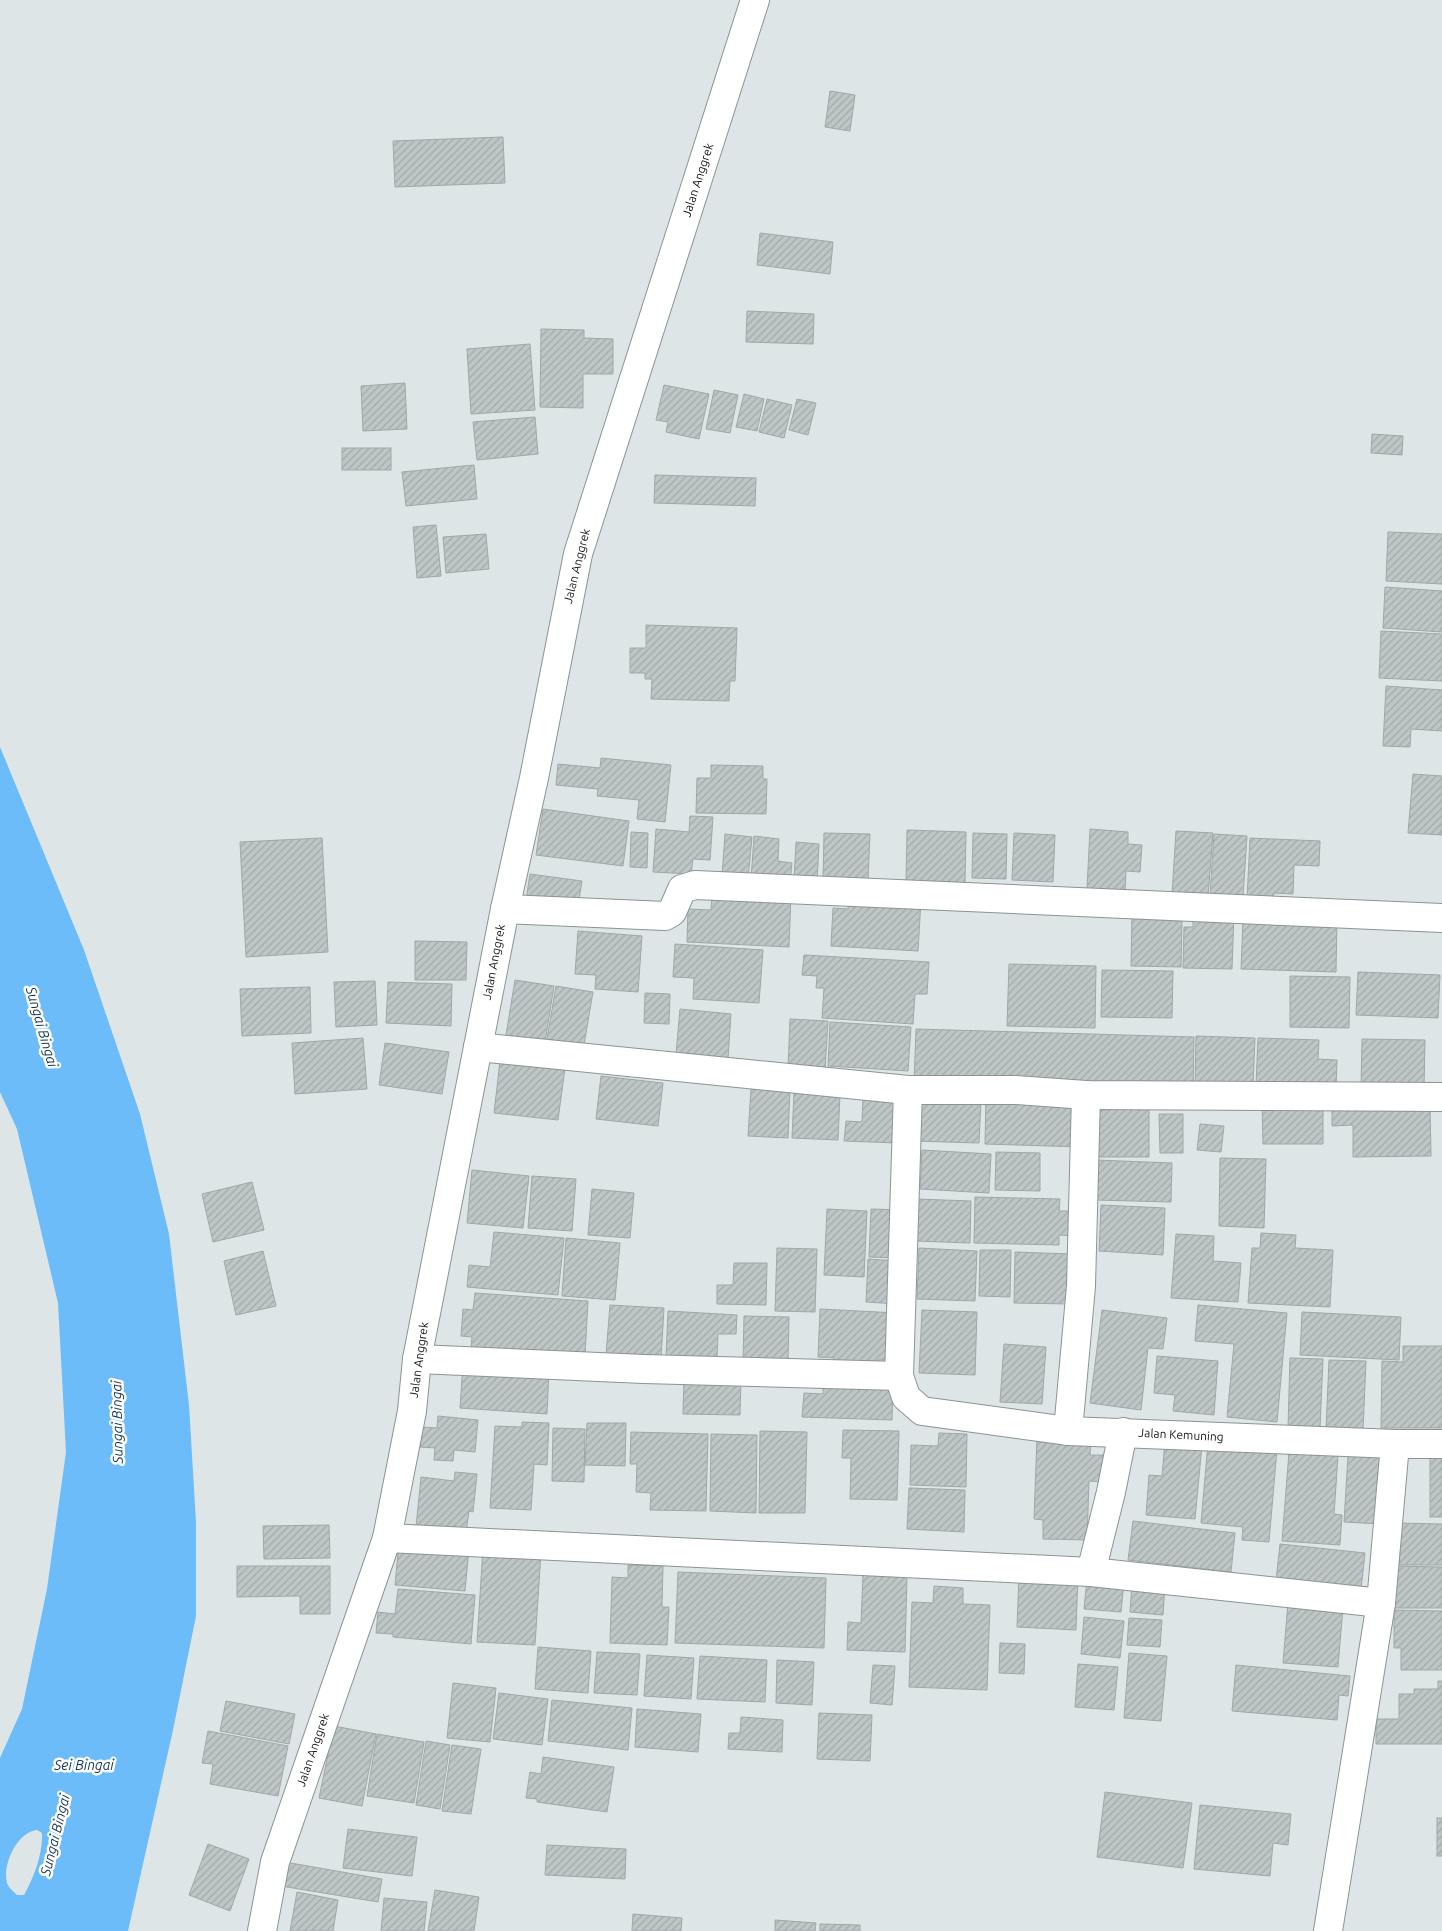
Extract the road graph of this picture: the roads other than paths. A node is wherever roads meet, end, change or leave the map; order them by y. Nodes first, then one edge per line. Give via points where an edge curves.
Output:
1 (755, 0) edge
2 (505, 909) junction
3 (1442, 918) edge
4 (478, 1047) junction
5 (908, 1090) junction
6 (1086, 1095) junction
7 (1442, 1097) edge
8 (417, 1359) junction
9 (899, 1376) junction
10 (1068, 1431) junction
11 (1123, 1432) junction
12 (1395, 1444) junction
13 (1442, 1444) edge
14 (387, 1538) junction
15 (1092, 1572) junction
16 (1381, 1603) junction
17 (262, 1931) edge
18 (1328, 1931) edge

1 - 2 street, Jalan Anggrek via 578,554
2 - 3 street via 665,916 672,912 682,889 695,885
2 - 4 street, Jalan Anggrek
4 - 5 street
4 - 8 street, Jalan Anggrek
5 - 6 street via 1015,1090
5 - 9 street
6 - 7 street
6 - 10 street via 1080,1286
8 - 9 street
8 - 14 street, Jalan Anggrek via 412,1411
9 - 10 street, Jalan Kemuning via 906,1397 922,1411
10 - 11 street, Jalan Kemuning
11 - 12 street, Jalan Kemuning
11 - 15 street
12 - 13 street, Jalan Kemuning
12 - 16 street
14 - 15 street
14 - 17 street, Jalan Anggrek via 275,1862
15 - 16 street
16 - 18 street

